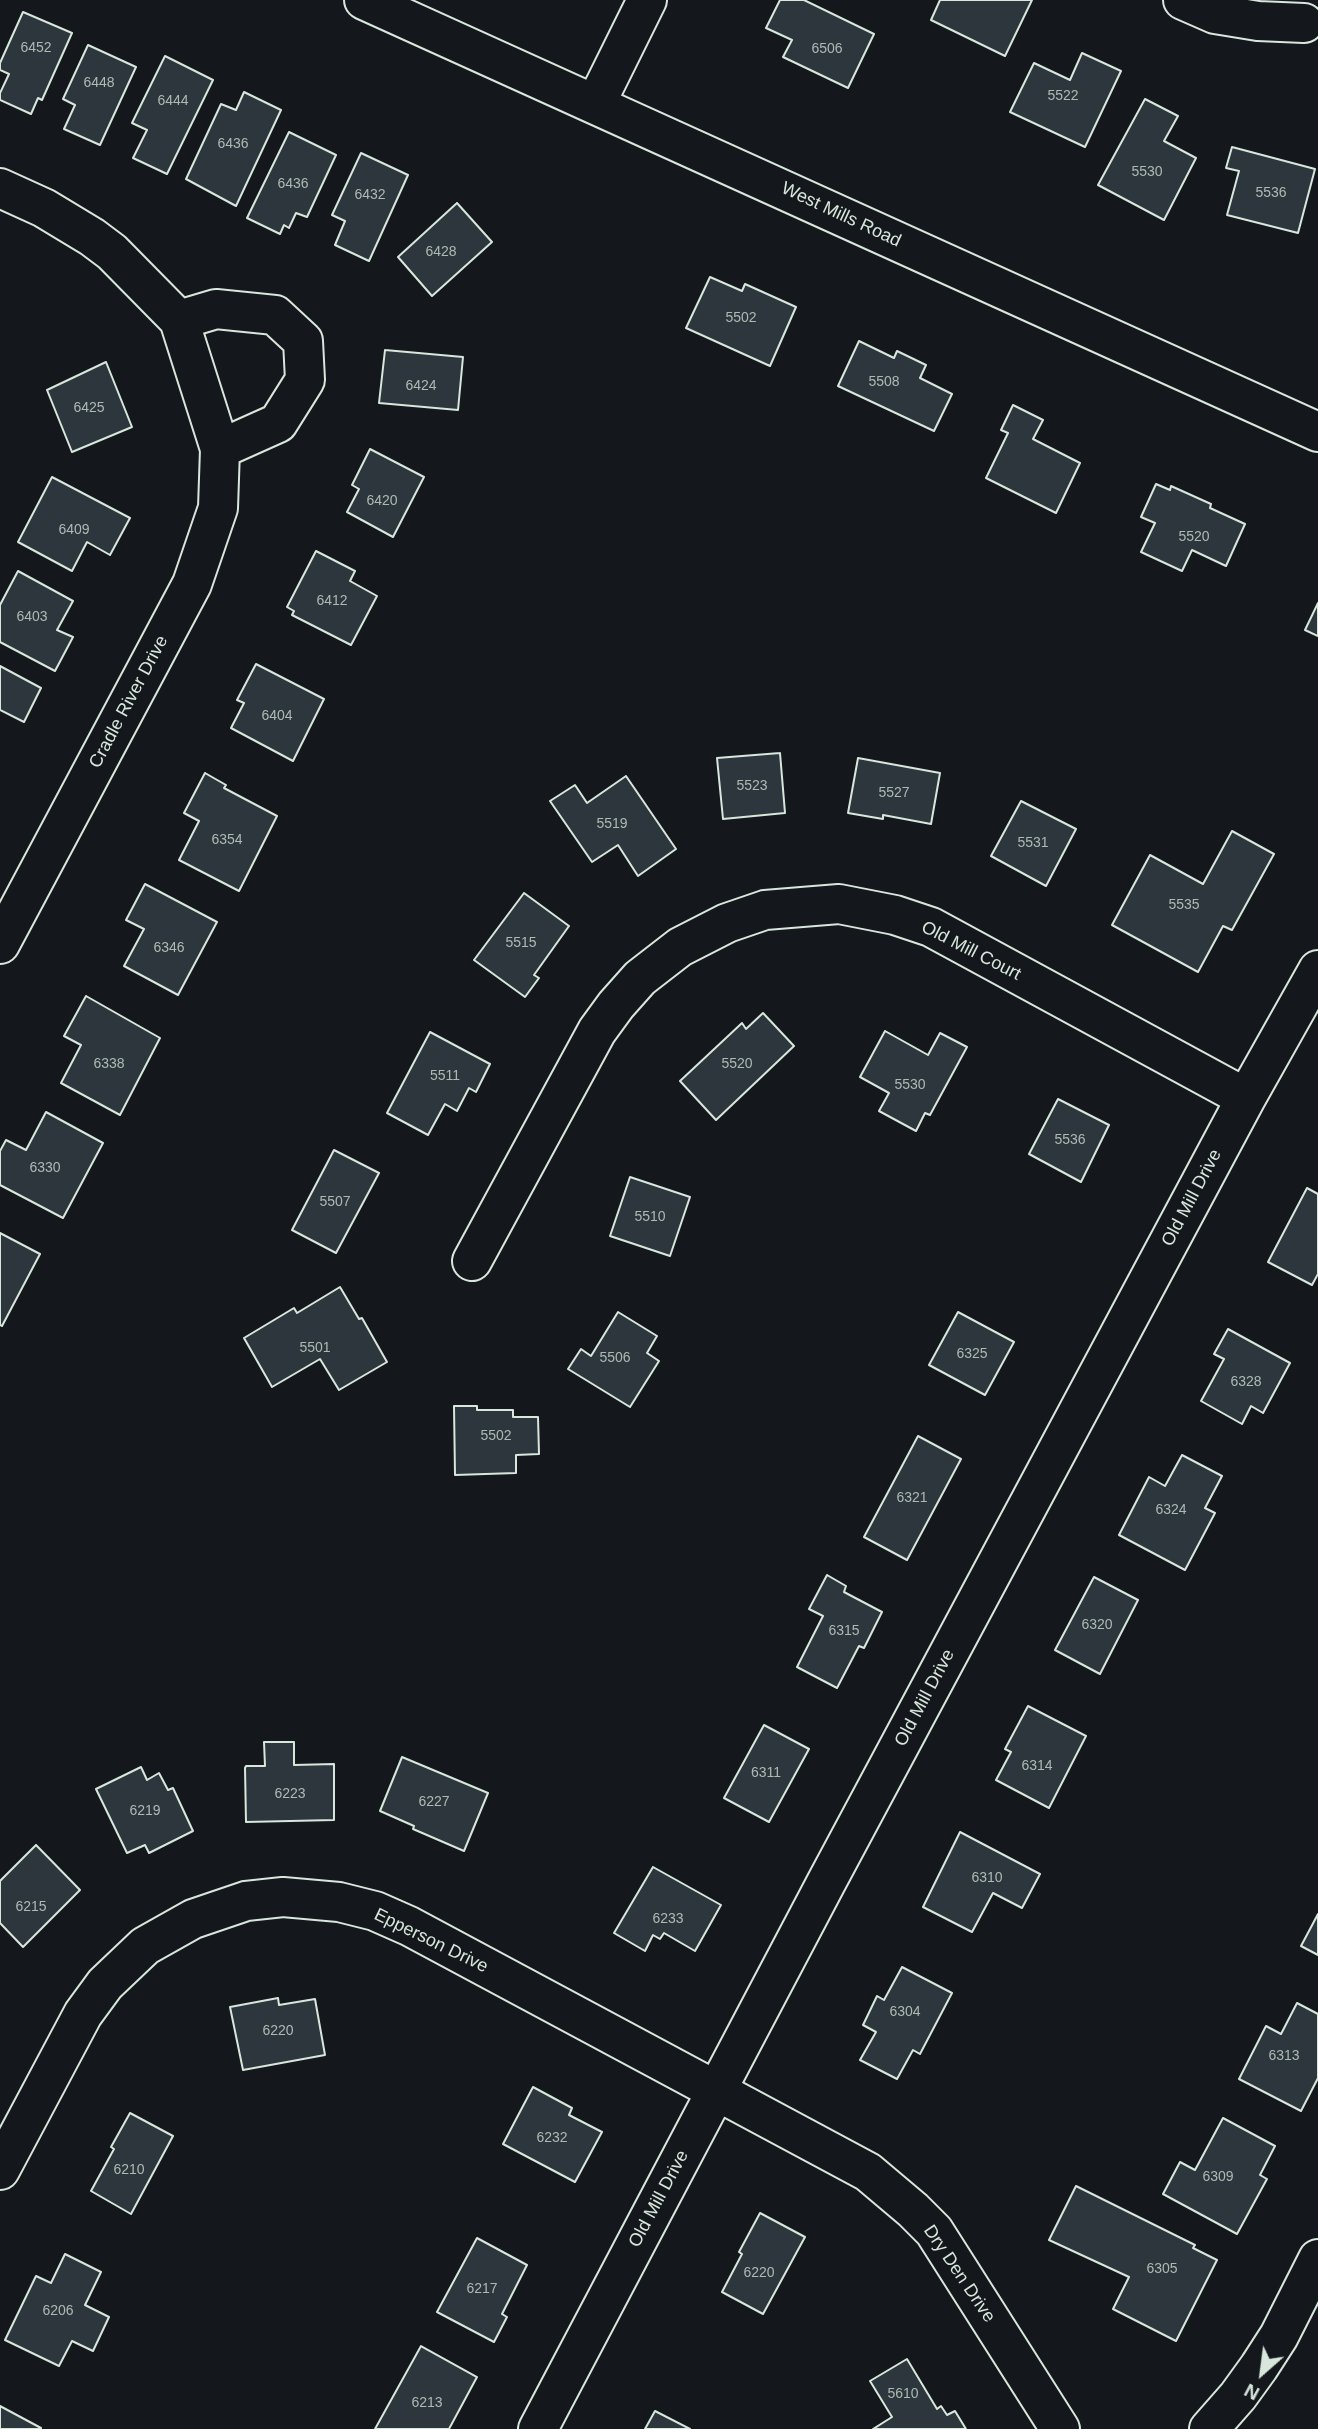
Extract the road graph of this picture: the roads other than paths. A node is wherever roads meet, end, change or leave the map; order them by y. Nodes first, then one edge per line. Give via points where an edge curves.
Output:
1 (364, 0) edge
2 (648, 0) edge
3 (1184, 0) edge
4 (1304, 23) dead end
5 (596, 103) junction
6 (0, 188) edge
7 (180, 320) junction
8 (1318, 432) edge
9 (220, 449) junction
10 (0, 944) edge
11 (1318, 970) edge
12 (1245, 1098) junction
13 (472, 1261) dead end
14 (715, 2092) junction
15 (0, 2170) edge
16 (1318, 2259) edge
17 (538, 2429) edge
18 (1060, 2429) edge
19 (1209, 2429) edge

1 - 5 street, West Mills Road
2 - 5 street
3 - 4 street via 1215,15
5 - 8 street, West Mills Road
6 - 7 street, Cradle River Drive via 92,237
7 - 9 street, Cradle River Drive
7 - 9 street via 216,309 275,315 303,341 305,380 278,423
9 - 10 street, Cradle River Drive via 218,508 192,584
11 - 12 street, Old Mill Drive
12 - 13 street, Old Mill Court via 931,927 839,904 765,910 680,947 640,978 616,1005 597,1031
12 - 14 street, Old Mill Drive
14 - 15 street, Epperson Drive via 375,1911 321,1899 265,1898 210,1912 176,1927 117,1970 83,2014
14 - 17 street, Old Mill Drive
14 - 18 street, Dry Den Drive via 867,2172 913,2210 934,2231
16 - 19 street via 1259,2367

